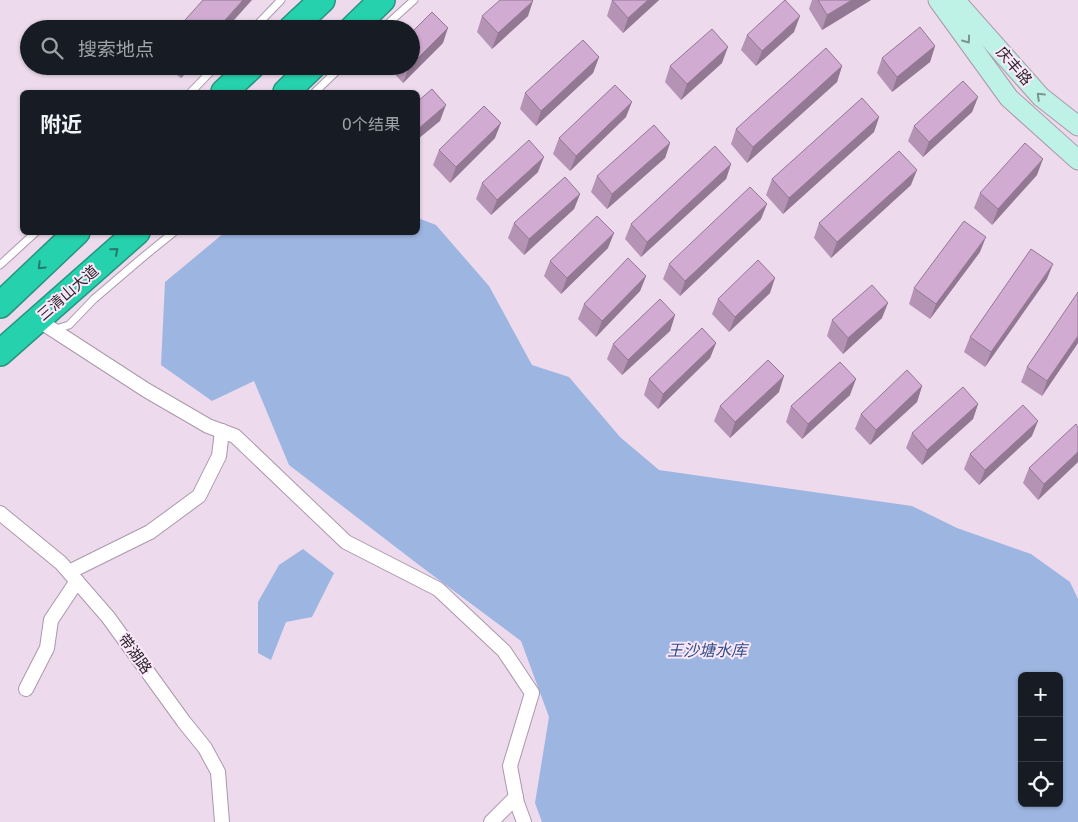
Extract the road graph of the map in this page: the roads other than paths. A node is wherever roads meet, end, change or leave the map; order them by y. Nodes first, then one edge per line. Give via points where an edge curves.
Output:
1 (281, 0) edge
2 (322, 0) edge
3 (382, 0) edge
4 (414, 0) edge
5 (938, 0) edge
6 (955, 0) edge
7 (262, 20) edge
8 (301, 20) edge
9 (361, 20) edge
10 (392, 20) edge
11 (207, 75) edge
12 (242, 75) edge
13 (304, 75) edge
14 (333, 75) edge
15 (192, 90) edge
16 (226, 90) edge
17 (288, 90) edge
18 (317, 90) edge
19 (1078, 126) edge
20 (1078, 160) edge
21 (33, 235) edge
22 (74, 235) edge
23 (134, 235) edge
24 (170, 235) edge
25 (0, 265) edge
26 (0, 305) edge
27 (45, 325) junction
28 (0, 353) edge
29 (222, 431) junction
30 (0, 513) edge
31 (73, 577) junction
32 (26, 689) dead end
33 (516, 797) junction
34 (222, 822) edge
35 (491, 822) edge
36 (524, 822) edge

1 - 7 lane
2 - 8 highway
3 - 9 highway
4 - 10 lane
5 -> 20 main road via 1009,98
19 -> 6 main road, 庆丰路 via 1041,98
11 - 15 lane
12 - 16 highway
13 - 17 highway
14 - 18 lane
21 - 25 lane
22 -> 26 highway
27 -> 23 highway, 三清山大道
24 - 27 lane via 94,299 69,325
27 - 28 highway, 三清山大道
27 - 29 street via 146,390
29 - 31 street via 219,456 199,496 150,532
29 - 33 street via 235,436 346,542 438,589 504,651 532,693 510,766
30 - 31 street, 带湖路 via 62,563
31 - 32 street via 51,620 47,648
31 - 34 street, 带湖路 via 108,617 205,748 218,772
33 - 35 street
33 - 36 street

